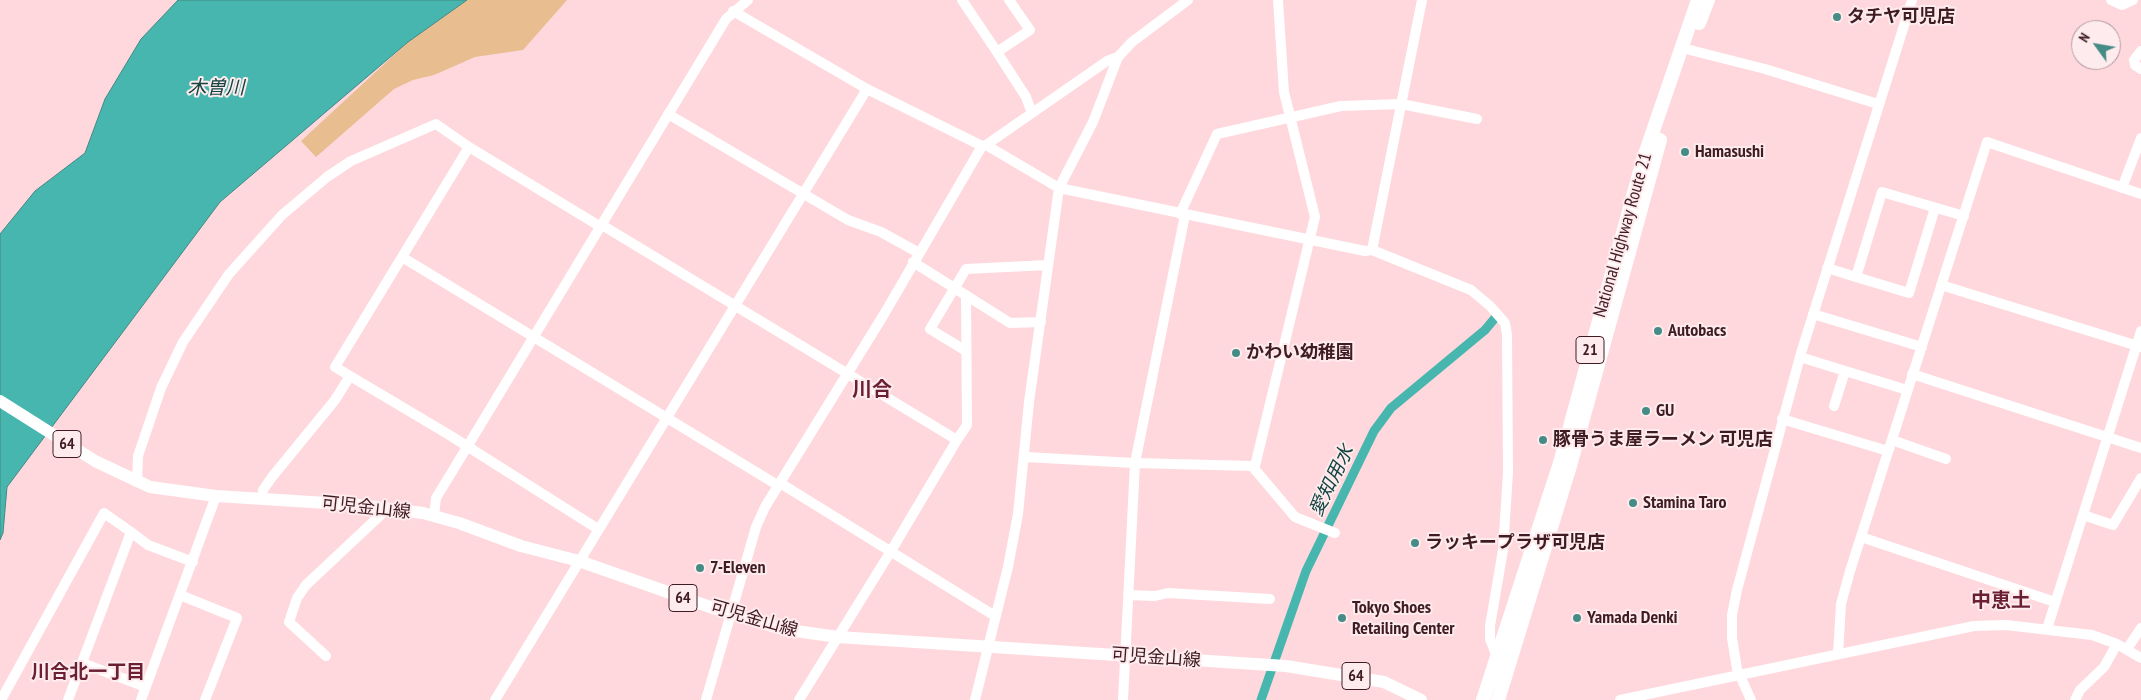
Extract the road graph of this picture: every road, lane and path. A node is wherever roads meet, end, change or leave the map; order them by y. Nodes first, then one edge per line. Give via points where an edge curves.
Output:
1 (748, 0) edge
2 (962, 0) edge
3 (1009, 0) edge
4 (1188, 0) edge
5 (1278, 0) edge
6 (1422, 0) edge
7 (1698, 0) edge
8 (1708, 0) edge
9 (1912, 0) edge
10 (2111, 0) edge
11 (2133, 0) edge
12 (733, 11) junction
13 (1690, 50) junction
14 (2141, 51) edge
15 (997, 52) junction
16 (1118, 57) junction
17 (2141, 69) edge
18 (866, 89) junction
19 (1402, 104) junction
20 (1878, 104) junction
21 (1032, 113) junction
22 (668, 114) junction
23 (1290, 116) junction
24 (1477, 119) dead end
25 (2141, 138) edge
26 (984, 145) junction
27 (469, 147) junction
28 (1059, 188) junction
29 (2122, 188) junction
30 (803, 193) junction
31 (2141, 194) edge
32 (1935, 208) junction
33 (1182, 214) junction
34 (1964, 216) junction
35 (601, 226) junction
36 (1308, 238) junction
37 (1372, 250) junction
38 (919, 253) junction
39 (402, 257) junction
40 (913, 262) junction
41 (1048, 265) junction
42 (1827, 268) junction
43 (1856, 277) junction
44 (1941, 286) junction
45 (954, 288) junction
46 (966, 295) junction
47 (735, 305) junction
48 (1813, 314) junction
49 (1041, 322) junction
50 (2141, 331) edge
51 (533, 336) junction
52 (2139, 346) edge
53 (1922, 347) junction
54 (966, 351) junction
55 (1800, 357) junction
56 (1845, 371) junction
57 (846, 374) junction
58 (1912, 374) junction
59 (350, 376) junction
60 (1907, 390) junction
61 (0, 401) edge
62 (1834, 406) dead end
63 (667, 417) junction
64 (1782, 419) junction
65 (2107, 437) junction
66 (957, 440) junction
67 (1892, 440) junction
68 (466, 447) junction
69 (2141, 448) edge
70 (1888, 451) junction
71 (1025, 457) junction
72 (1946, 459) dead end
73 (1135, 463) junction
74 (1252, 466) junction
75 (2141, 478) edge
76 (137, 482) junction
77 (780, 484) junction
78 (216, 496) junction
79 (262, 499) junction
80 (388, 508) junction
81 (2083, 515) junction
82 (434, 516) junction
83 (598, 529) junction
84 (131, 532) junction
85 (1335, 533) dead end
86 (1861, 537) junction
87 (891, 552) junction
88 (579, 561) junction
89 (193, 562) junction
90 (180, 595) junction
91 (1128, 595) junction
92 (1270, 598) dead end
93 (2055, 602) junction
94 (731, 613) junction
95 (996, 616) junction
96 (2141, 628) edge
97 (2047, 629) junction
98 (838, 637) junction
99 (2117, 644) junction
100 (988, 646) junction
101 (2127, 649) junction
102 (1838, 654) junction
103 (1125, 655) junction
104 (326, 656) dead end
105 (1497, 657) junction
106 (2141, 658) edge
107 (82, 663) junction
108 (1740, 675) junction
109 (146, 687) junction
110 (1, 700) edge
111 (68, 700) edge
112 (141, 700) edge
113 (205, 700) edge
114 (495, 700) edge
115 (706, 700) edge
116 (799, 700) edge
117 (975, 700) edge
118 (1124, 700) edge
119 (1421, 700) edge
120 (1483, 700) edge
121 (1498, 700) edge
122 (1620, 700) edge
123 (1751, 700) edge
124 (2074, 700) edge

1 - 12 street
2 - 15 street
3 - 15 street via 1030,30
4 - 16 street via 1132,42
5 - 23 street via 1284,92
6 - 19 street
7 - 105 highway, National Highway Route 21 / 21 via 1643,160 1560,464
8 - 13 highway, National Highway Route 21 / 21
9 - 20 street
10 - 11 street via 2122,4
12 - 18 street
12 - 22 street
13 - 20 street
13 - 121 highway, National Highway Route 21 / 21 via 1653,163 1570,466
14 - 17 street via 2134,60
15 - 21 street via 1026,97
16 - 21 street
16 - 28 street via 1093,122
18 - 26 street
18 - 30 street
19 - 23 street via 1341,106
19 - 24 street
19 - 37 street
20 - 42 street
21 - 26 street
22 - 30 street
22 - 35 street
23 - 33 street via 1217,134
23 - 36 street via 1314,205 1315,217
25 - 29 street
26 - 28 street
26 - 38 street
27 - 35 street
27 - 39 street
27 - 76 street via 436,124 351,161 282,215 229,274 183,342 162,388 138,456
28 - 33 street
28 - 41 street
29 - 31 street
29 - 34 street via 1987,142
30 - 38 street via 848,220 881,232
30 - 47 street
32 - 34 street
32 - 43 street via 1882,192
32 - 43 street via 1909,293
33 - 36 street
33 - 73 street
34 - 44 street
35 - 47 street
35 - 51 street
36 - 37 street
36 - 74 street via 1255,466
37 - 105 street via 1471,290 1505,323 1508,472 1503,550 1490,626 1490,639
38 - 40 street
39 - 51 street
39 - 59 street via 335,367
40 - 45 street
40 - 57 street
41 - 45 street via 966,269
41 - 49 street
42 - 43 street
42 - 48 street
44 - 52 street
44 - 53 street
45 - 46 street
45 - 54 street via 930,329
46 - 49 street via 1010,323
46 - 54 street
47 - 57 street
47 - 63 street
48 - 53 street
48 - 55 street
49 - 71 street via 1029,402
50 - 52 street
51 - 63 street
51 - 68 street
52 - 65 street
53 - 58 street
54 - 66 street via 968,425
55 - 56 street
55 - 64 street
56 - 60 street
56 - 62 street
57 - 66 street
57 - 77 street
58 - 60 street
58 - 65 street
59 - 68 street
59 - 79 street via 335,400 272,477
60 - 67 street
61 - 76 main road, 可児金山線 / 64 via 94,461
63 - 77 street
63 - 83 street
64 - 70 street
64 - 108 street via 1732,615 1732,638
65 - 69 street
65 - 81 street
66 - 87 street
67 - 70 street
67 - 72 street
68 - 82 street via 436,498
68 - 83 street
70 - 86 street
71 - 73 street
71 - 95 street via 1018,514
73 - 74 street
73 - 91 street
74 - 85 street via 1295,517
75 - 81 street via 2113,525
76 - 78 main road, 可児金山線 / 64
77 - 87 street
77 - 94 street via 756,527
78 - 79 main road, 可児金山線 / 64
78 - 89 street
79 - 80 main road, 可児金山線 / 64
80 - 82 main road, 可児金山線 / 64
80 - 104 street via 297,598 289,622
81 - 93 street
82 - 88 main road, 可児金山線 / 64 via 521,546
83 - 88 street
84 - 89 street via 148,545
84 - 107 street
84 - 110 street via 104,512
86 - 93 street
86 - 102 street via 1840,604
87 - 95 street
87 - 98 street
88 - 94 main road, 可児金山線 / 64
88 - 114 street
89 - 90 street
90 - 109 street
90 - 113 street via 237,618
91 - 92 street via 1168,593
91 - 103 street
93 - 97 street
94 - 98 main road, 可児金山線 / 64 via 782,629
94 - 115 street
95 - 100 street
96 - 101 street
97 - 99 street via 2092,636
97 - 102 street via 1974,626
98 - 100 main road, 可児金山線 / 64
98 - 116 street
99 - 101 street
99 - 124 street via 2104,667
100 - 103 main road, 可児金山線 / 64
100 - 117 street
101 - 106 street
102 - 108 street
103 - 118 street
103 - 119 main road, 可児金山線 / 64 via 1286,666 1384,682
105 - 120 highway, National Highway Route 21 / 21
107 - 109 street
107 - 111 street
108 - 122 street
108 - 123 street
109 - 112 street

